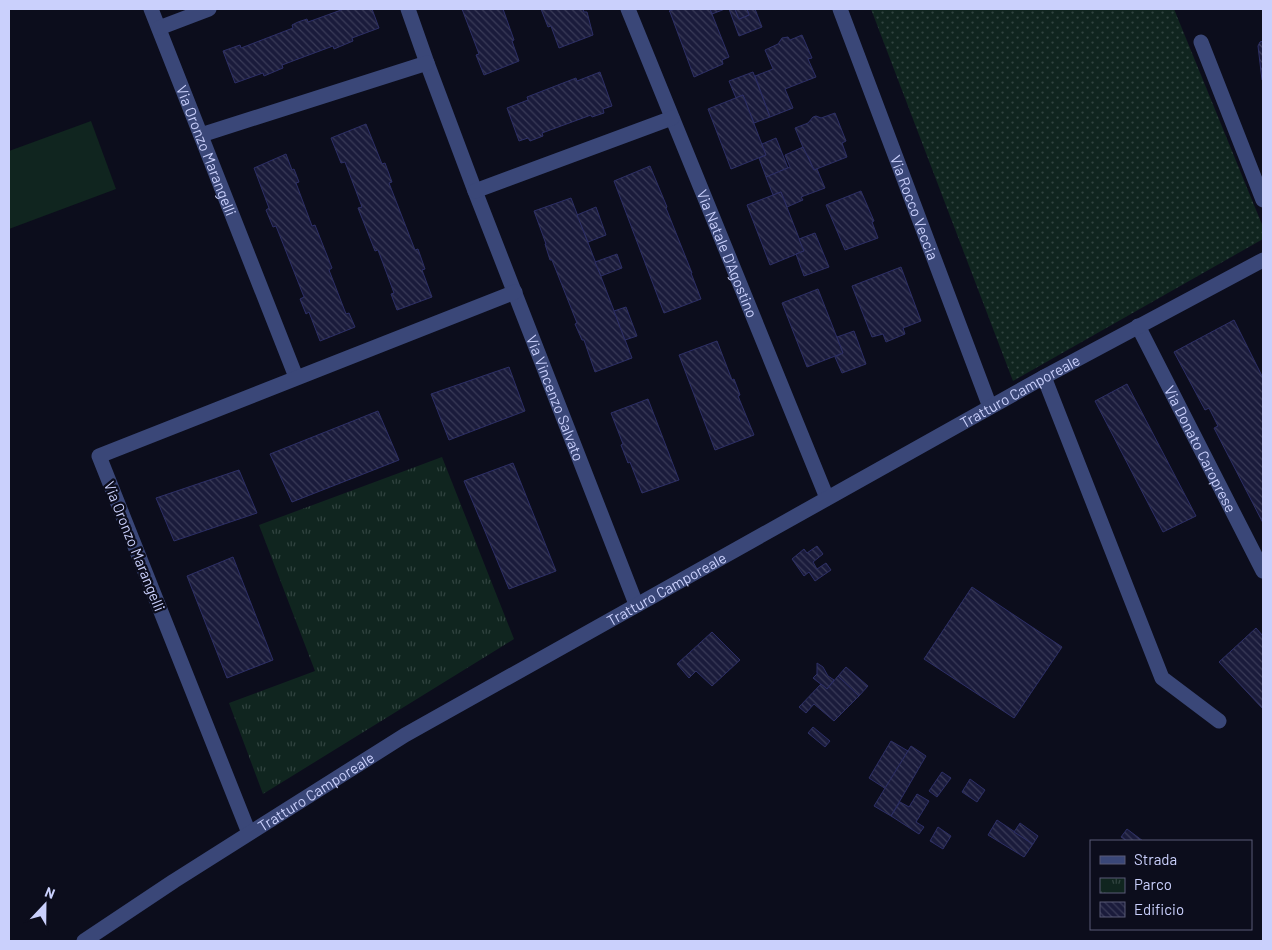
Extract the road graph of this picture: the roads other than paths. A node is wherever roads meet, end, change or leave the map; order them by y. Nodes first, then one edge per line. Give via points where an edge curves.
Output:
1 (151, 9) edge
2 (209, 9) edge
3 (408, 9) edge
4 (628, 9) edge
5 (840, 9) edge
6 (159, 28) junction
7 (1200, 42) dead end
8 (426, 63) junction
9 (672, 118) junction
10 (201, 135) junction
11 (475, 191) junction
12 (1263, 200) edge
13 (1262, 264) edge
14 (515, 292) junction
15 (1138, 326) junction
16 (296, 377) junction
17 (1044, 377) junction
18 (990, 407) junction
19 (826, 498) junction
20 (1263, 571) edge
21 (636, 604) junction
22 (1219, 721) dead end
23 (249, 833) junction
24 (84, 941) edge

1 - 6 street, Via Oronzo Marangelli
2 - 6 street
3 - 8 street, Via Vincenzo Salvato
4 - 9 street, Via Natale D'Agostino
5 - 18 street, Via Rocco Veccia
6 - 10 street, Via Oronzo Marangelli
7 - 12 street
8 - 10 street
8 - 11 street, Via Vincenzo Salvato
9 - 11 street
9 - 19 street, Via Natale D'Agostino
10 - 16 street, Via Oronzo Marangelli
11 - 14 street, Via Vincenzo Salvato
13 - 15 street, Tratturo Camporeale
14 - 16 street, Via Oronzo Marangelli
14 - 21 street, Via Vincenzo Salvato
15 - 17 street, Tratturo Camporeale
15 - 20 street, Via Donato Caroprese
16 - 23 street, Via Oronzo Marangelli via 99,456
17 - 18 street, Tratturo Camporeale
17 - 22 street via 1162,678
18 - 19 street, Tratturo Camporeale
19 - 21 street, Tratturo Camporeale
21 - 23 street, Tratturo Camporeale via 405,735
23 - 24 street, Tratturo Camporeale

